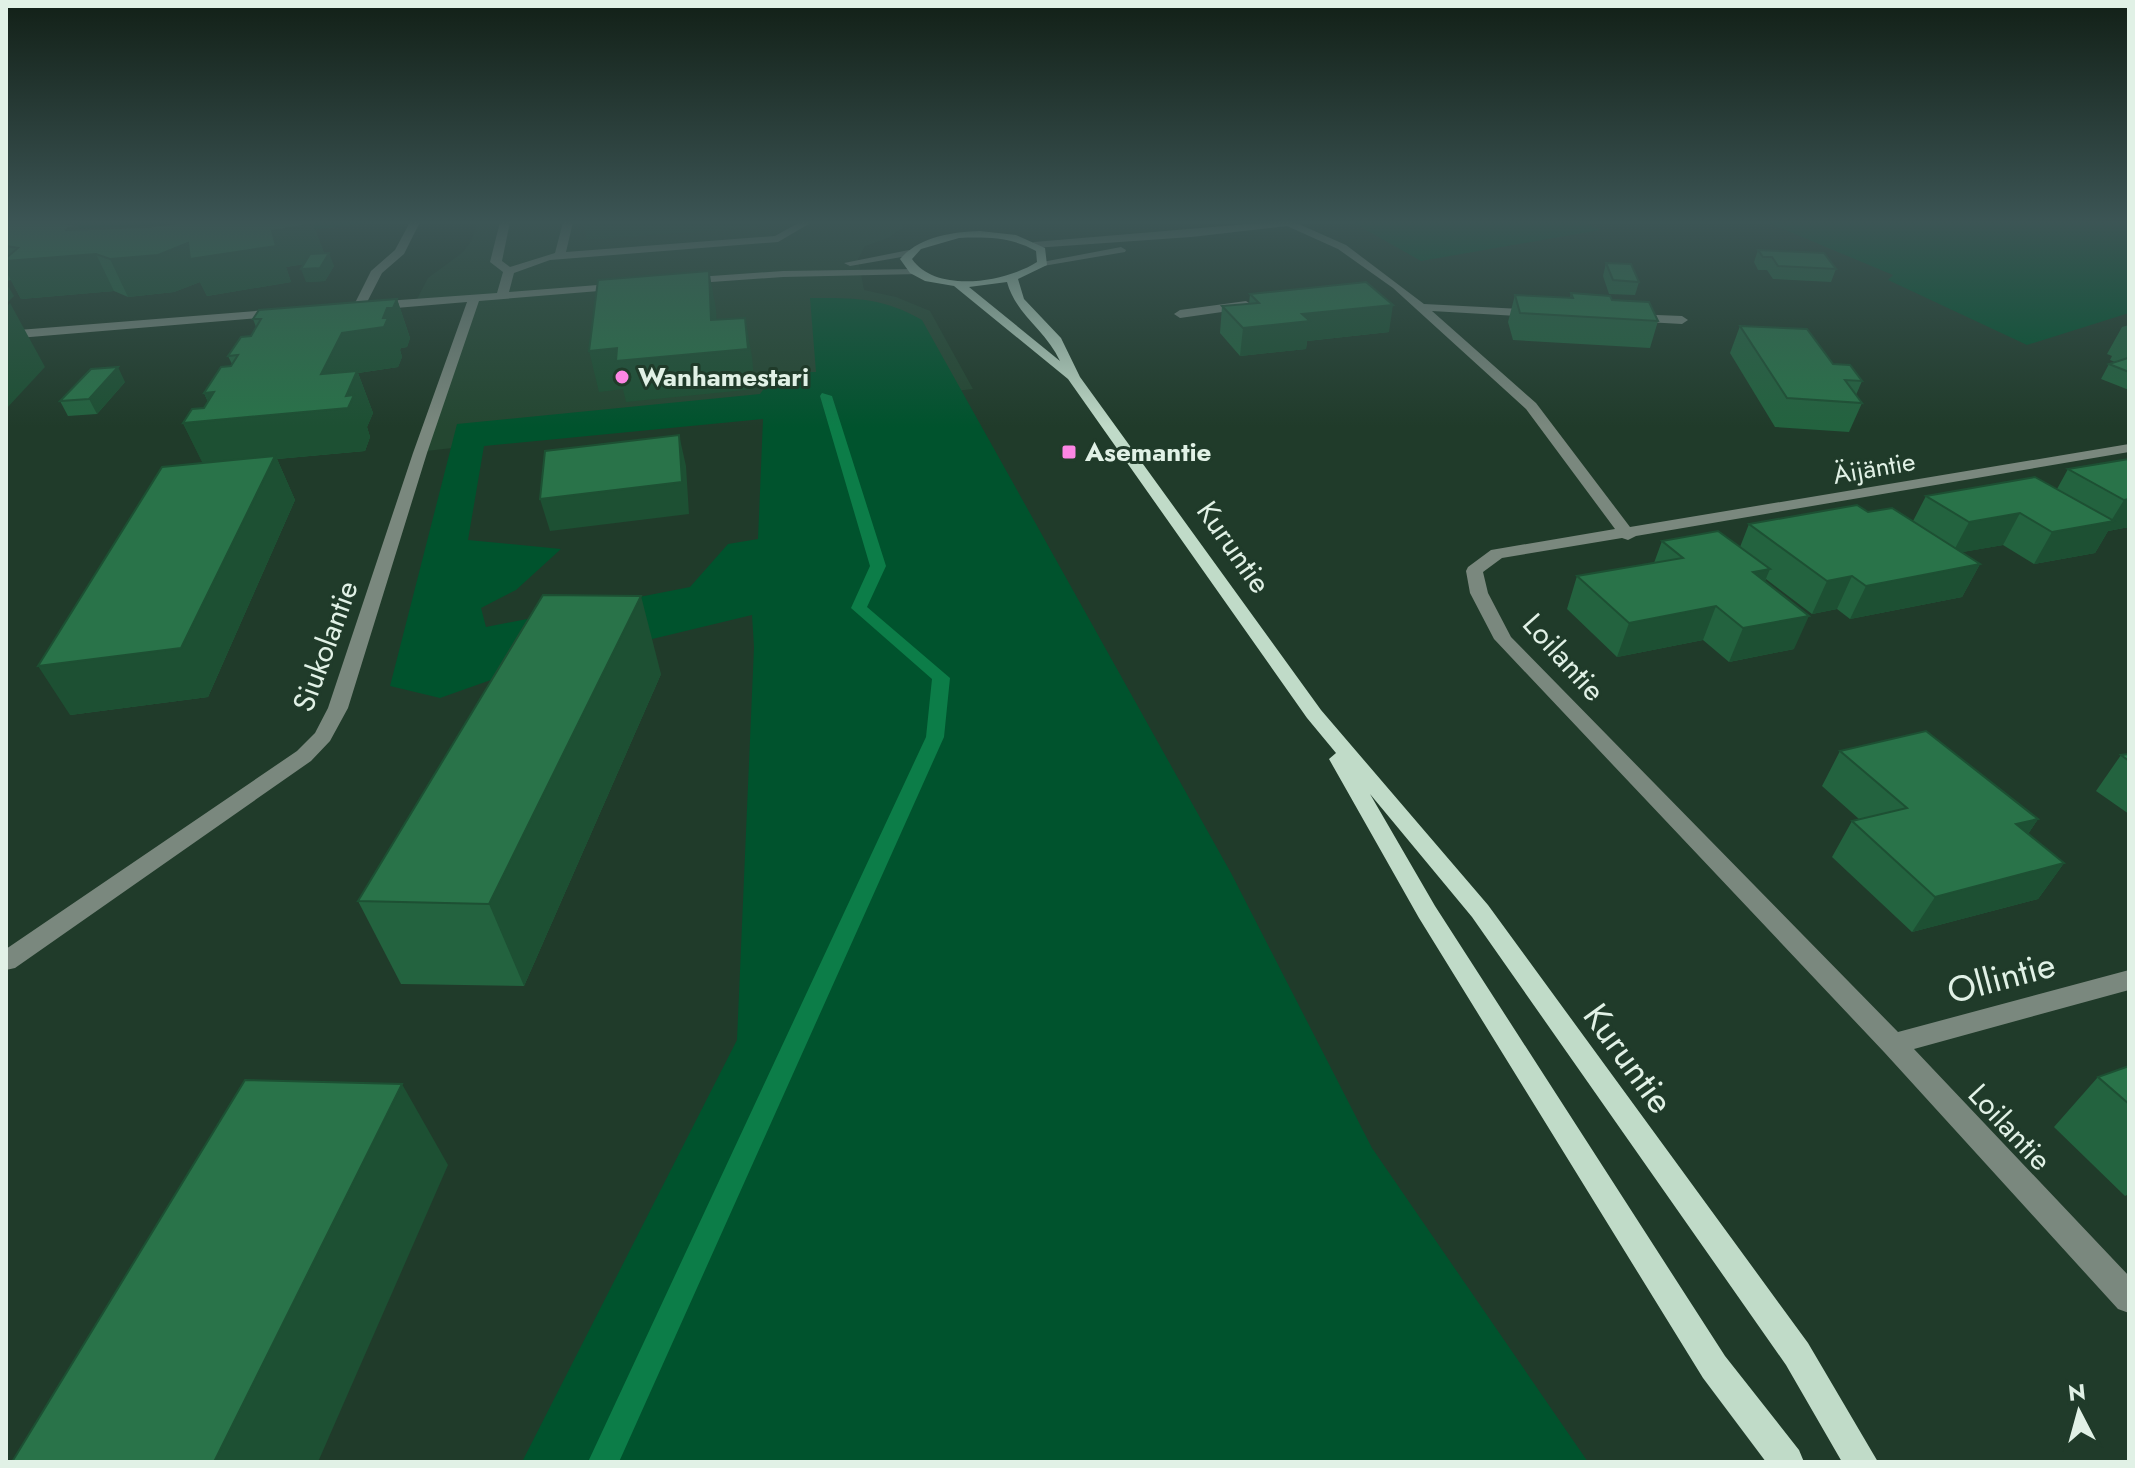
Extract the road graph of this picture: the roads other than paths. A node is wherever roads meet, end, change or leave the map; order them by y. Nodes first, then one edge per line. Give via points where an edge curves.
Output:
1 (367, 291) edge
2 (503, 291) edge
3 (565, 291) edge
4 (967, 291) edge
5 (1015, 291) edge
6 (1402, 291) edge
7 (502, 295) junction
8 (474, 298) junction
9 (1257, 304) edge
10 (359, 307) junction
11 (1420, 307) junction
12 (343, 308) edge
13 (297, 312) edge
14 (1547, 313) edge
15 (1180, 314) dead end
16 (1622, 317) edge
17 (1682, 320) dead end
18 (6, 335) edge
19 (1074, 377) junction
20 (2129, 448) edge
21 (1628, 535) junction
22 (1314, 714) junction
23 (6, 961) edge
24 (2129, 980) edge
25 (1893, 1044) junction
26 (2129, 1298) edge
27 (1787, 1462) edge
28 (1861, 1462) edge

1 - 10 street
2 - 7 street
3 - 7 street
4 - 19 main road, Kuruntie
5 - 19 main road, Kuruntie via 1057,341
6 - 11 street
7 - 8 street
8 - 10 street
8 - 23 street, Siukolantie via 338,708 323,736 304,756
9 - 15 street
10 - 12 street
11 - 14 street
11 - 21 street via 1531,406
13 - 18 street
16 - 17 street
19 - 22 main road, Kuruntie
20 - 21 street, Äijäntie
21 - 25 street, Loilantie via 1497,554 1474,571 1479,593 1503,639
22 - 27 main road, Kuruntie via 1427,912 1663,1287 1714,1367
22 - 28 main road, Kuruntie via 1480,911 1797,1354
24 - 25 street, Ollintie
25 - 26 street, Loilantie

